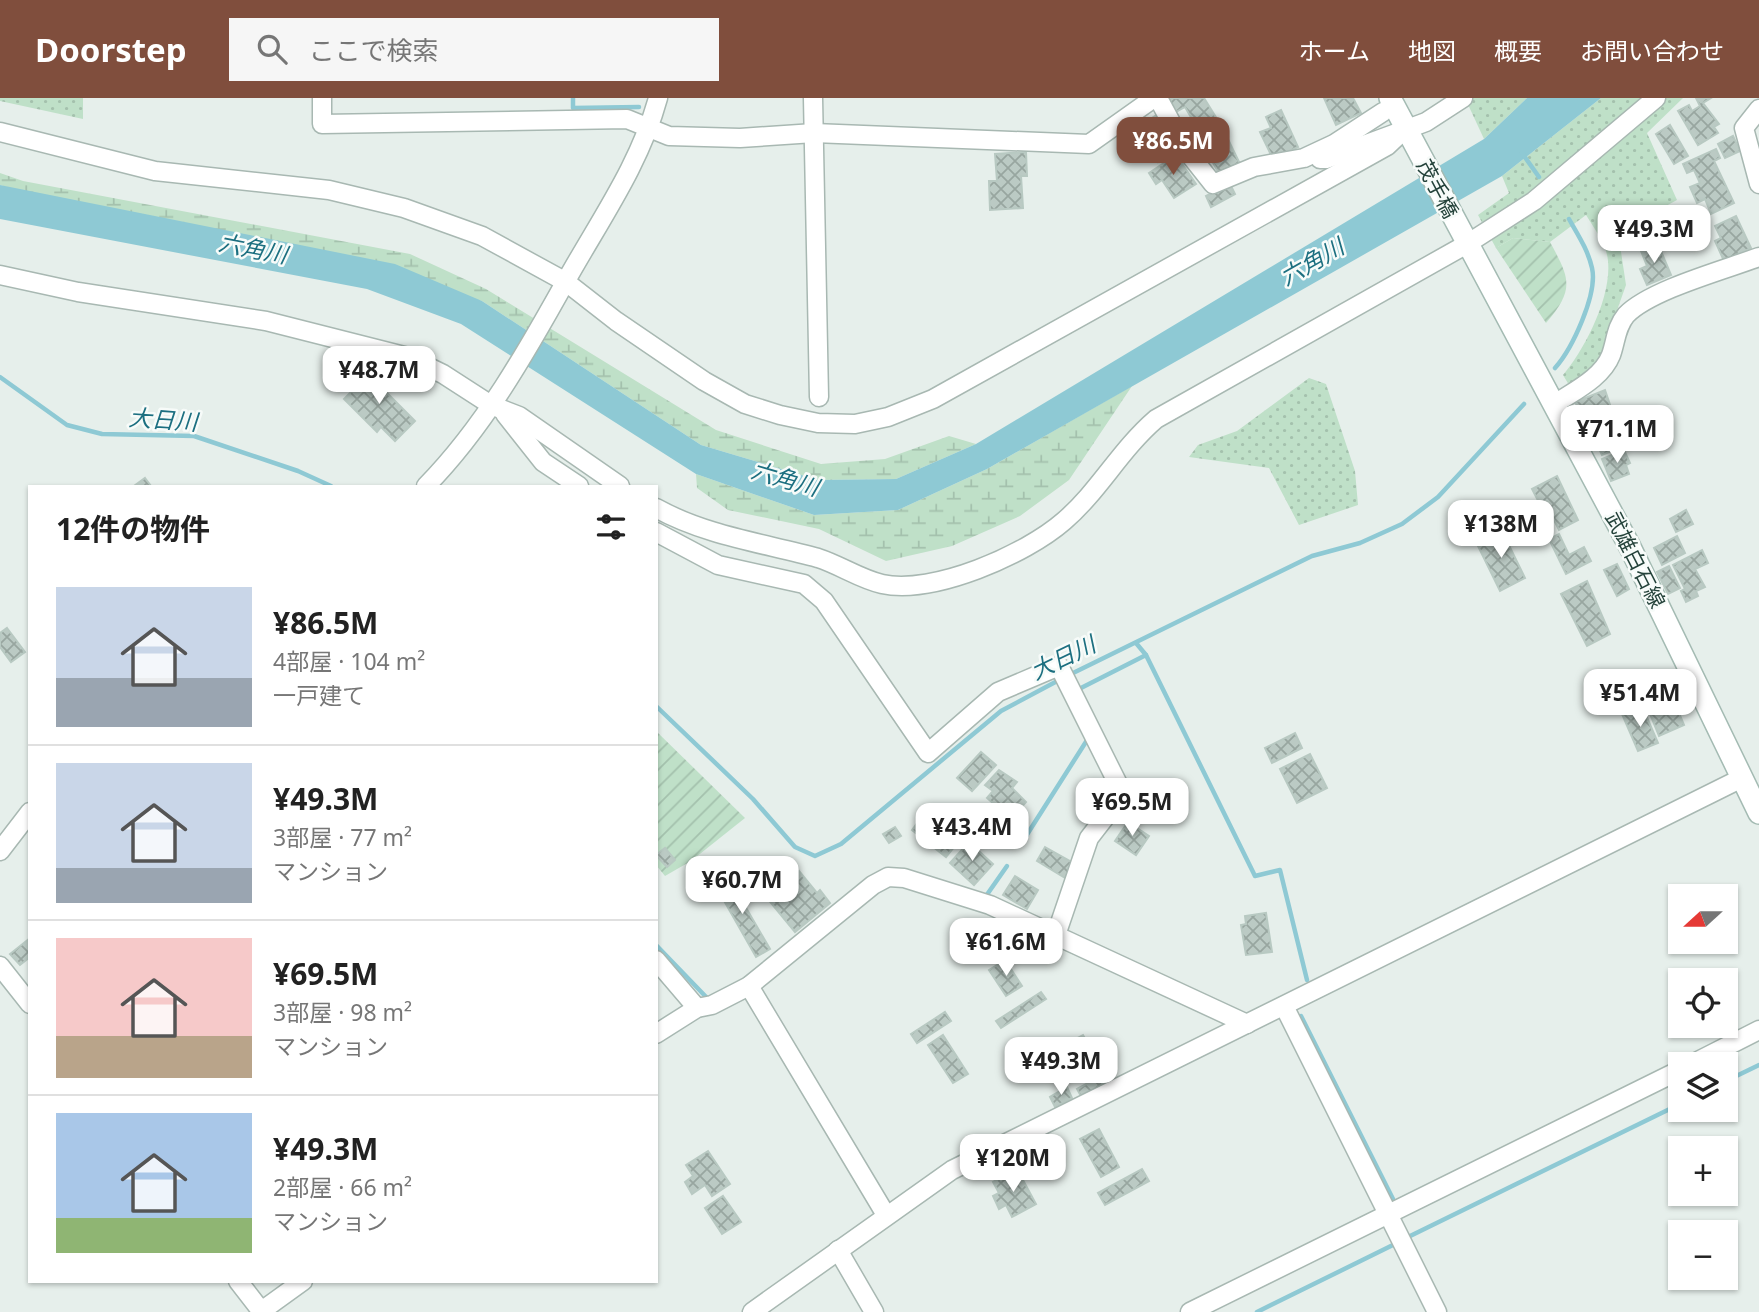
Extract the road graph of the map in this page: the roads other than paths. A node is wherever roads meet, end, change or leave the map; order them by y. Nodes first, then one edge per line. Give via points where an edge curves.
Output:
1 (322, 98) edge
2 (658, 98) edge
3 (813, 98) edge
4 (1156, 98) edge
5 (1464, 98) edge
6 (1656, 98) edge
7 (1386, 105) edge
8 (1759, 109) edge
9 (649, 129) junction
10 (0, 132) edge
11 (814, 133) junction
12 (1408, 135) junction
13 (1304, 158) junction
14 (1759, 184) edge
15 (1465, 240) junction
16 (1759, 257) edge
17 (0, 275) edge
18 (564, 287) junction
19 (819, 397) dead end
20 (497, 404) junction
21 (1555, 404) junction
22 (427, 485) edge
23 (578, 485) edge
24 (619, 485) edge
25 (658, 509) edge
26 (658, 533) edge
27 (1742, 778) junction
28 (1759, 813) edge
29 (28, 815) edge
30 (0, 851) edge
31 (1056, 934) junction
32 (658, 962) edge
33 (0, 966) edge
34 (749, 986) junction
35 (28, 1001) edge
36 (1284, 1006) junction
37 (697, 1008) junction
38 (1247, 1024) junction
39 (1759, 1030) edge
40 (658, 1033) edge
41 (1716, 1052) edge
42 (1668, 1076) edge
43 (886, 1214) junction
44 (1393, 1223) junction
45 (838, 1250) junction
46 (240, 1283) edge
47 (300, 1283) edge
48 (261, 1312) edge
49 (752, 1312) edge
50 (874, 1312) edge
51 (1190, 1312) edge
52 (1437, 1312) edge

1 - 9 street via 322,124 627,120
2 - 9 street
3 - 11 street
4 - 11 street via 1089,144
4 - 13 street via 1186,150 1213,184 1254,167
5 - 12 street
6 - 15 street via 1534,201
7 - 12 main road
7 - 13 street via 1334,144
8 - 14 street via 1744,128
9 - 11 street via 669,136 740,138
9 - 18 street
10 - 18 street via 155,171 329,191 404,208 482,236
11 - 19 street
12 - 13 street via 1326,159
12 - 15 main road, 茂手橋
12 - 18 street via 933,399 855,424 818,423 745,404
15 - 21 main road, 武雄白石線
15 - 25 street via 1156,419 1134,438 1090,497 1062,523 1022,549 951,577 900,586 880,584 820,559 741,542
16 - 21 street via 1640,302 1624,318 1600,373
17 - 20 street via 266,321 352,341 420,363
18 - 20 street
20 - 22 street
20 - 23 street via 543,462
20 - 24 street
21 - 27 main road, 武雄白石線
26 - 31 street via 718,565 804,584 824,601 928,752 998,692 1059,666 1123,794 1089,838
27 - 28 main road, 武雄白石線
27 - 36 street
29 - 30 street
31 - 34 street via 990,905 888,877
31 - 38 street
32 - 37 street
33 - 35 street
34 - 37 street via 712,1006
34 - 43 street
36 - 38 street
36 - 44 street
37 - 40 street
38 - 43 street via 953,1170
39 - 41 street
42 - 44 street
43 - 45 street
44 - 51 street
44 - 52 street
45 - 49 street
45 - 50 street
46 - 48 street
47 - 48 street

